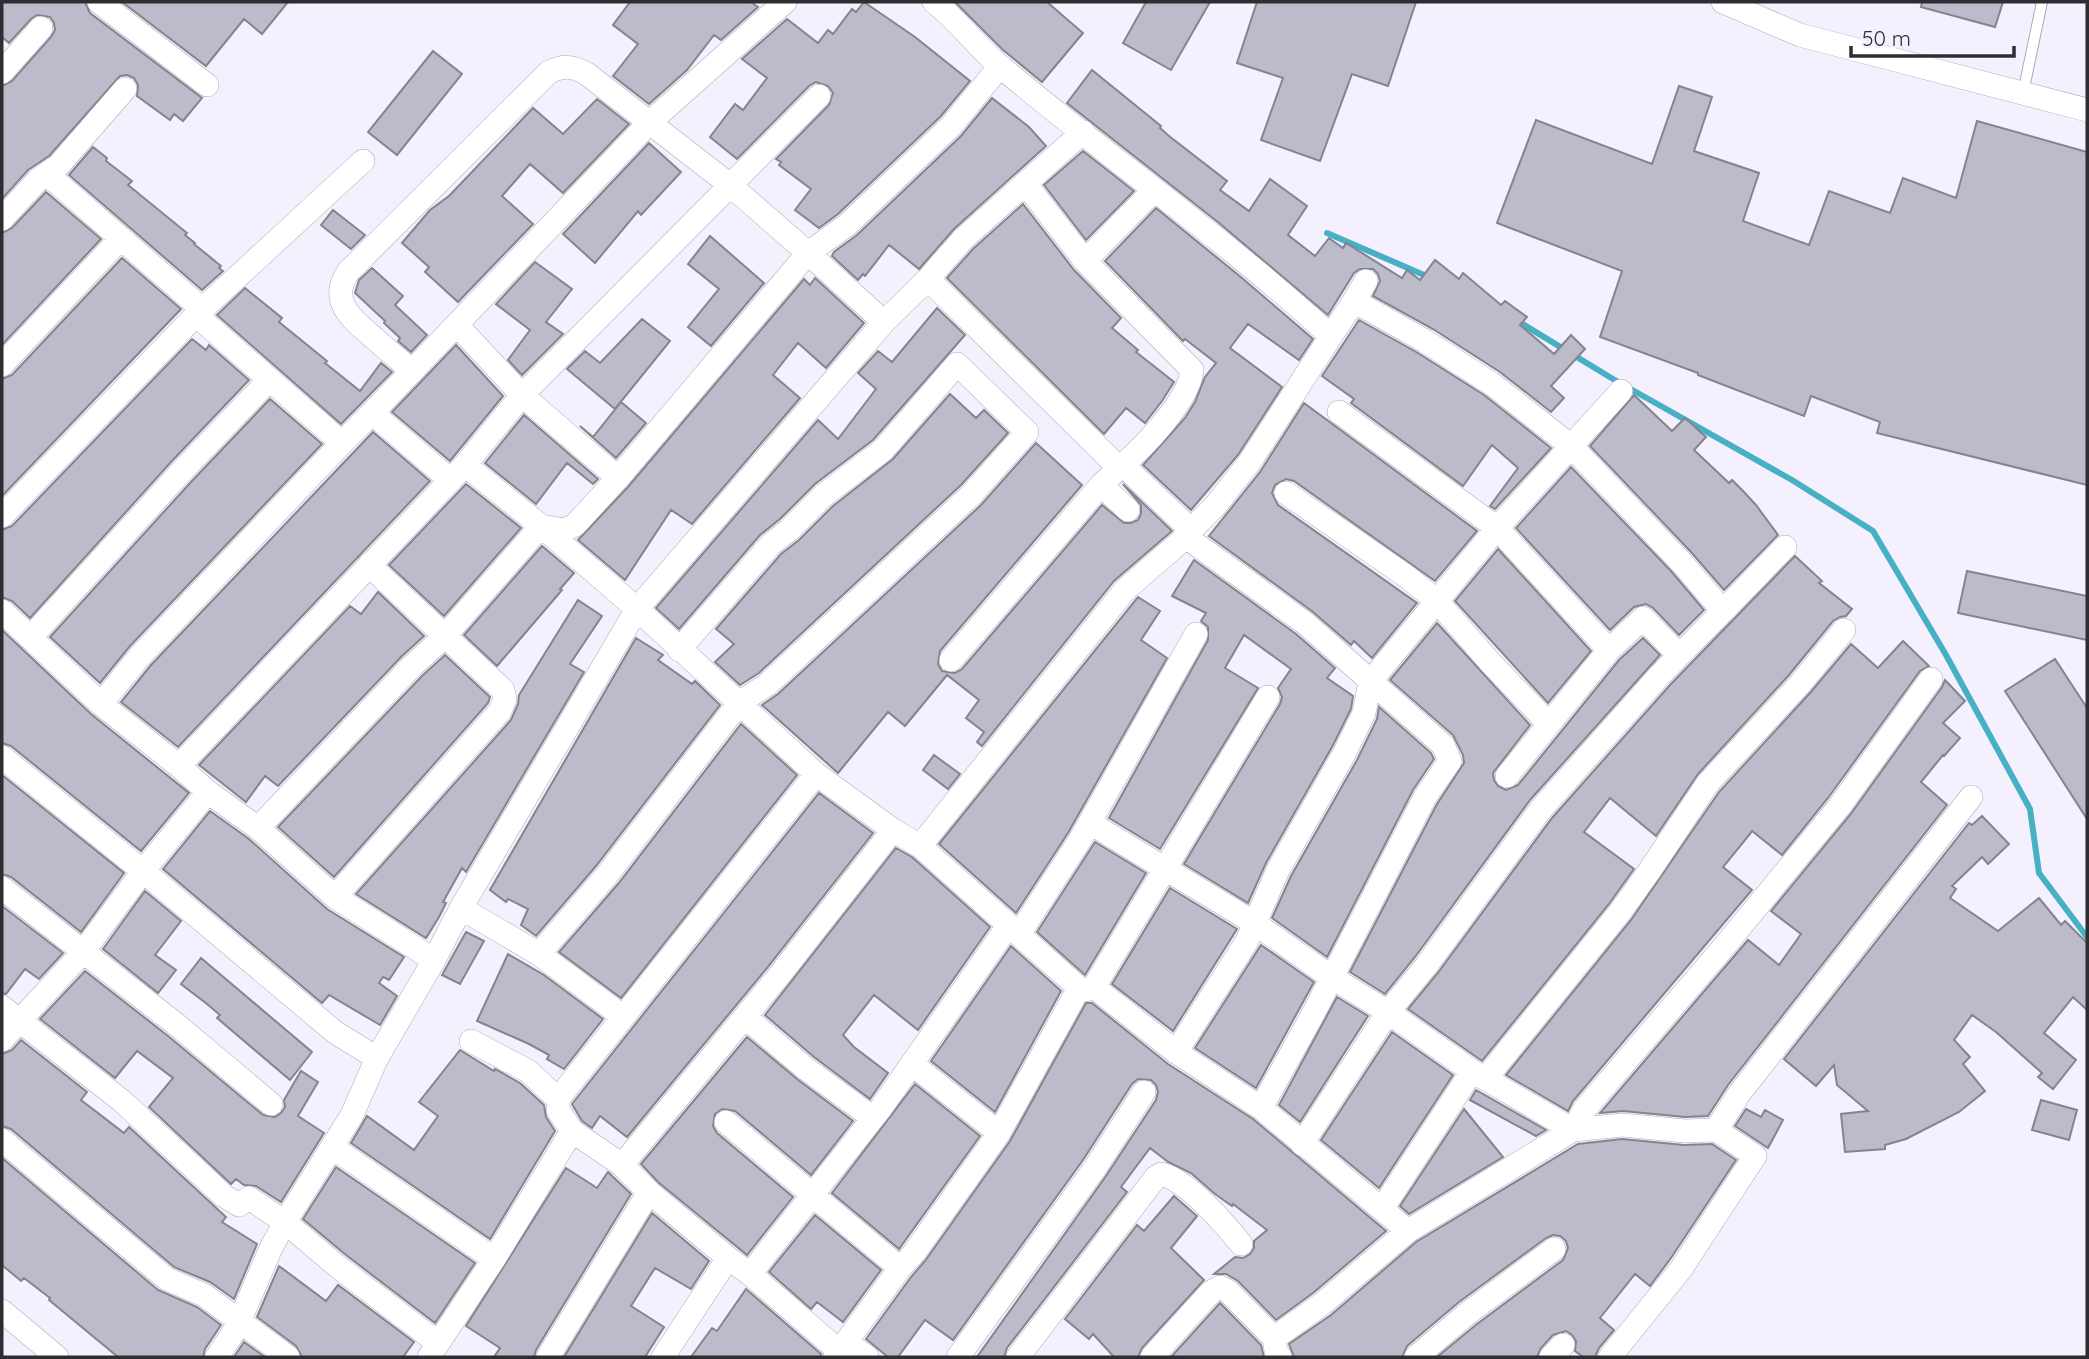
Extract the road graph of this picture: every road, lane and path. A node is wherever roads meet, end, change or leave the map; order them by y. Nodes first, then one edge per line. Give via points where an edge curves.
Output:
1 (99, 2) edge
2 (785, 2) edge
3 (934, 2) edge
4 (1723, 2) edge
5 (2042, 2) edge
6 (41, 28) dead end
7 (1000, 66) junction
8 (2, 72) edge
9 (207, 85) dead end
10 (125, 89) dead end
11 (2023, 93) junction
12 (819, 96) dead end
13 (2087, 110) edge
14 (649, 123) junction
15 (1083, 132) junction
16 (363, 161) dead end
17 (47, 174) junction
18 (1025, 183) junction
19 (730, 186) junction
20 (1154, 190) junction
21 (2, 219) edge
22 (121, 238) junction
23 (808, 253) junction
24 (1085, 261) junction
25 (928, 279) junction
26 (1366, 281) dead end
27 (1354, 301) junction
28 (199, 312) junction
29 (884, 322) junction
30 (457, 325) junction
31 (1331, 336) junction
32 (2, 365) edge
33 (412, 371) junction
34 (269, 380) junction
35 (1621, 391) dead end
36 (522, 396) junction
37 (1339, 411) dead end
38 (372, 414) junction
39 (342, 443) junction
40 (1571, 446) junction
41 (1121, 467) junction
42 (457, 472) junction
43 (618, 478) junction
44 (1101, 485) junction
45 (1286, 493) dead end
46 (1128, 510) dead end
47 (2, 516) edge
48 (541, 526) junction
49 (1497, 528) junction
50 (1189, 533) junction
51 (1784, 547) dead end
52 (369, 565) junction
53 (1437, 601) junction
54 (636, 609) junction
55 (2, 611) edge
56 (1723, 611) junction
57 (1844, 630) dead end
58 (1196, 634) dead end
59 (444, 637) junction
60 (30, 638) junction
61 (679, 650) junction
62 (1609, 650) junction
63 (1679, 655) junction
64 (951, 660) dead end
65 (1931, 679) dead end
66 (1370, 682) junction
67 (1268, 696) dead end
68 (739, 703) junction
69 (102, 704) junction
70 (1549, 724) junction
71 (2, 757) edge
72 (180, 766) junction
73 (816, 774) junction
74 (1507, 776) dead end
75 (208, 793) junction
76 (1971, 797) dead end
77 (1090, 823) junction
78 (258, 828) junction
79 (893, 830) junction
80 (920, 846) junction
81 (1166, 869) junction
82 (143, 871) junction
83 (2, 888) edge
84 (335, 897) junction
85 (461, 908) junction
86 (1254, 922) junction
87 (1013, 930) junction
88 (83, 952) junction
89 (539, 954) junction
90 (435, 960) junction
91 (1331, 977) junction
92 (1086, 988) junction
93 (2, 1007) edge
94 (1388, 1012) junction
95 (622, 1016) junction
96 (745, 1017) junction
97 (20, 1021) junction
98 (2, 1040) edge
99 (471, 1041) dead end
100 (1176, 1052) junction
101 (377, 1058) junction
102 (912, 1064) junction
103 (1479, 1075) junction
104 (1144, 1092) dead end
105 (558, 1098) junction
106 (271, 1104) dead end
107 (1261, 1108) junction
108 (873, 1118) junction
109 (726, 1122) dead end
110 (1573, 1130) junction
111 (1716, 1130) junction
112 (572, 1131) junction
113 (999, 1133) junction
114 (2, 1140) edge
115 (1301, 1144) junction
116 (332, 1147) junction
117 (622, 1165) junction
118 (649, 1192) junction
119 (814, 1195) junction
120 (1382, 1209) junction
121 (285, 1222) junction
122 (1408, 1231) junction
123 (1241, 1244) dead end
124 (1555, 1249) dead end
125 (728, 1258) junction
126 (494, 1259) junction
127 (900, 1268) junction
128 (750, 1274) junction
129 (2, 1311) edge
130 (239, 1319) junction
131 (1277, 1348) edge
132 (433, 1350) edge
133 (840, 1350) edge
134 (57, 1357) edge
135 (217, 1357) edge
136 (288, 1357) edge
137 (548, 1357) edge
138 (665, 1357) edge
139 (867, 1357) edge
140 (958, 1357) edge
141 (1018, 1357) edge
142 (1152, 1357) edge
143 (1416, 1357) edge
144 (1610, 1357) edge

1 - 9 street
2 - 14 street
3 - 7 street
4 - 11 street via 1800,35
5 - 11 lane
6 - 8 street
7 - 15 street
7 - 23 street via 951,125 847,225
10 - 17 street
11 - 13 street
12 - 19 street
14 - 19 street
14 - 30 street
14 - 33 street via 578,69 565,66 550,72 348,272 340,295 347,314
15 - 18 street
15 - 20 street
16 - 28 street
17 - 21 street
17 - 22 street
18 - 24 street
18 - 25 street via 963,239
19 - 23 street
19 - 36 street
20 - 24 street
20 - 31 street via 1272,282
22 - 28 street
22 - 32 street
23 - 29 street
23 - 43 street
24 - 41 street via 1192,370 1189,386 1171,415
25 - 29 street
25 - 41 street
26 - 27 street
27 - 31 street
27 - 40 street via 1492,384
28 - 34 street
28 - 47 street
29 - 54 street
30 - 33 street
30 - 36 street
31 - 50 street via 1249,463
33 - 38 street
34 - 39 street
34 - 60 street
35 - 40 street
36 - 42 street
36 - 43 street
37 - 49 street
38 - 39 street
38 - 42 street
39 - 69 street via 140,656
40 - 49 street
40 - 56 street
41 - 44 street
41 - 50 street
42 - 48 street
42 - 52 street
43 - 48 street via 575,525 564,530
44 - 46 street
44 - 64 street
45 - 53 street
48 - 54 street
48 - 59 street
49 - 53 street
49 - 62 street
50 - 66 street via 1305,623
50 - 80 street via 1125,590
51 - 56 street
52 - 59 street
52 - 72 street
53 - 66 street
53 - 70 street
54 - 61 street
54 - 85 street
55 - 60 street
56 - 63 street
57 - 103 street via 1708,783 1627,902
58 - 77 street
59 - 78 street
59 - 84 street via 503,690 500,711
60 - 69 street
61 - 68 street
61 - 68 street via 771,544 883,450 957,364 1027,432 971,495 768,684
62 - 63 street via 1643,618
62 - 70 street
63 - 94 street via 1541,809
65 - 110 street via 1839,807 1584,1110
66 - 86 street via 1364,713
66 - 91 street via 1443,745 1450,761 1425,797
67 - 81 street
68 - 73 street
68 - 89 street via 607,875
69 - 72 street
70 - 74 street
71 - 82 street
72 - 75 street
73 - 79 street
73 - 95 street
75 - 78 street
75 - 82 street
76 - 111 street via 1739,1094
77 - 81 street
77 - 87 street
78 - 84 street
79 - 80 street
79 - 96 street
80 - 87 street
81 - 86 street
81 - 92 street
82 - 88 street
82 - 101 street via 336,1033
83 - 88 street
84 - 90 street
85 - 89 street
85 - 90 street
86 - 91 street
86 - 100 street via 1247,941
87 - 92 street
87 - 102 street
88 - 97 street
88 - 106 street
89 - 95 street
90 - 101 street
91 - 94 street
91 - 107 street
92 - 100 street
92 - 113 street
93 - 97 street
94 - 103 street
94 - 115 street
95 - 105 street
96 - 108 street
96 - 117 street
97 - 98 street
97 - 121 street via 122,1101 225,1196 239,1205 250,1198
99 - 105 street via 528,1072
100 - 107 street
101 - 116 street
102 - 108 street
102 - 113 street
103 - 110 street
103 - 120 street
104 - 140 street via 1095,1168
105 - 112 street via 558,1110
107 - 115 street
108 - 119 street
109 - 119 street
110 - 111 street via 1622,1125
110 - 122 street
111 - 144 street via 1755,1156 1681,1269
112 - 117 street
112 - 126 street
113 - 127 street
114 - 130 street via 167,1279 204,1295
115 - 120 street
116 - 121 street
116 - 126 street
117 - 118 street
118 - 125 street
118 - 137 street
119 - 127 street
119 - 128 street
120 - 122 street
121 - 130 street
121 - 132 street
122 - 131 street
123 - 141 street via 1194,1194 1161,1174
124 - 143 street
125 - 128 street
125 - 138 street
126 - 132 street
127 - 133 street
128 - 133 street
129 - 134 street
130 - 135 street
130 - 136 street
131 - 142 street via 1220,1287
133 - 139 street

